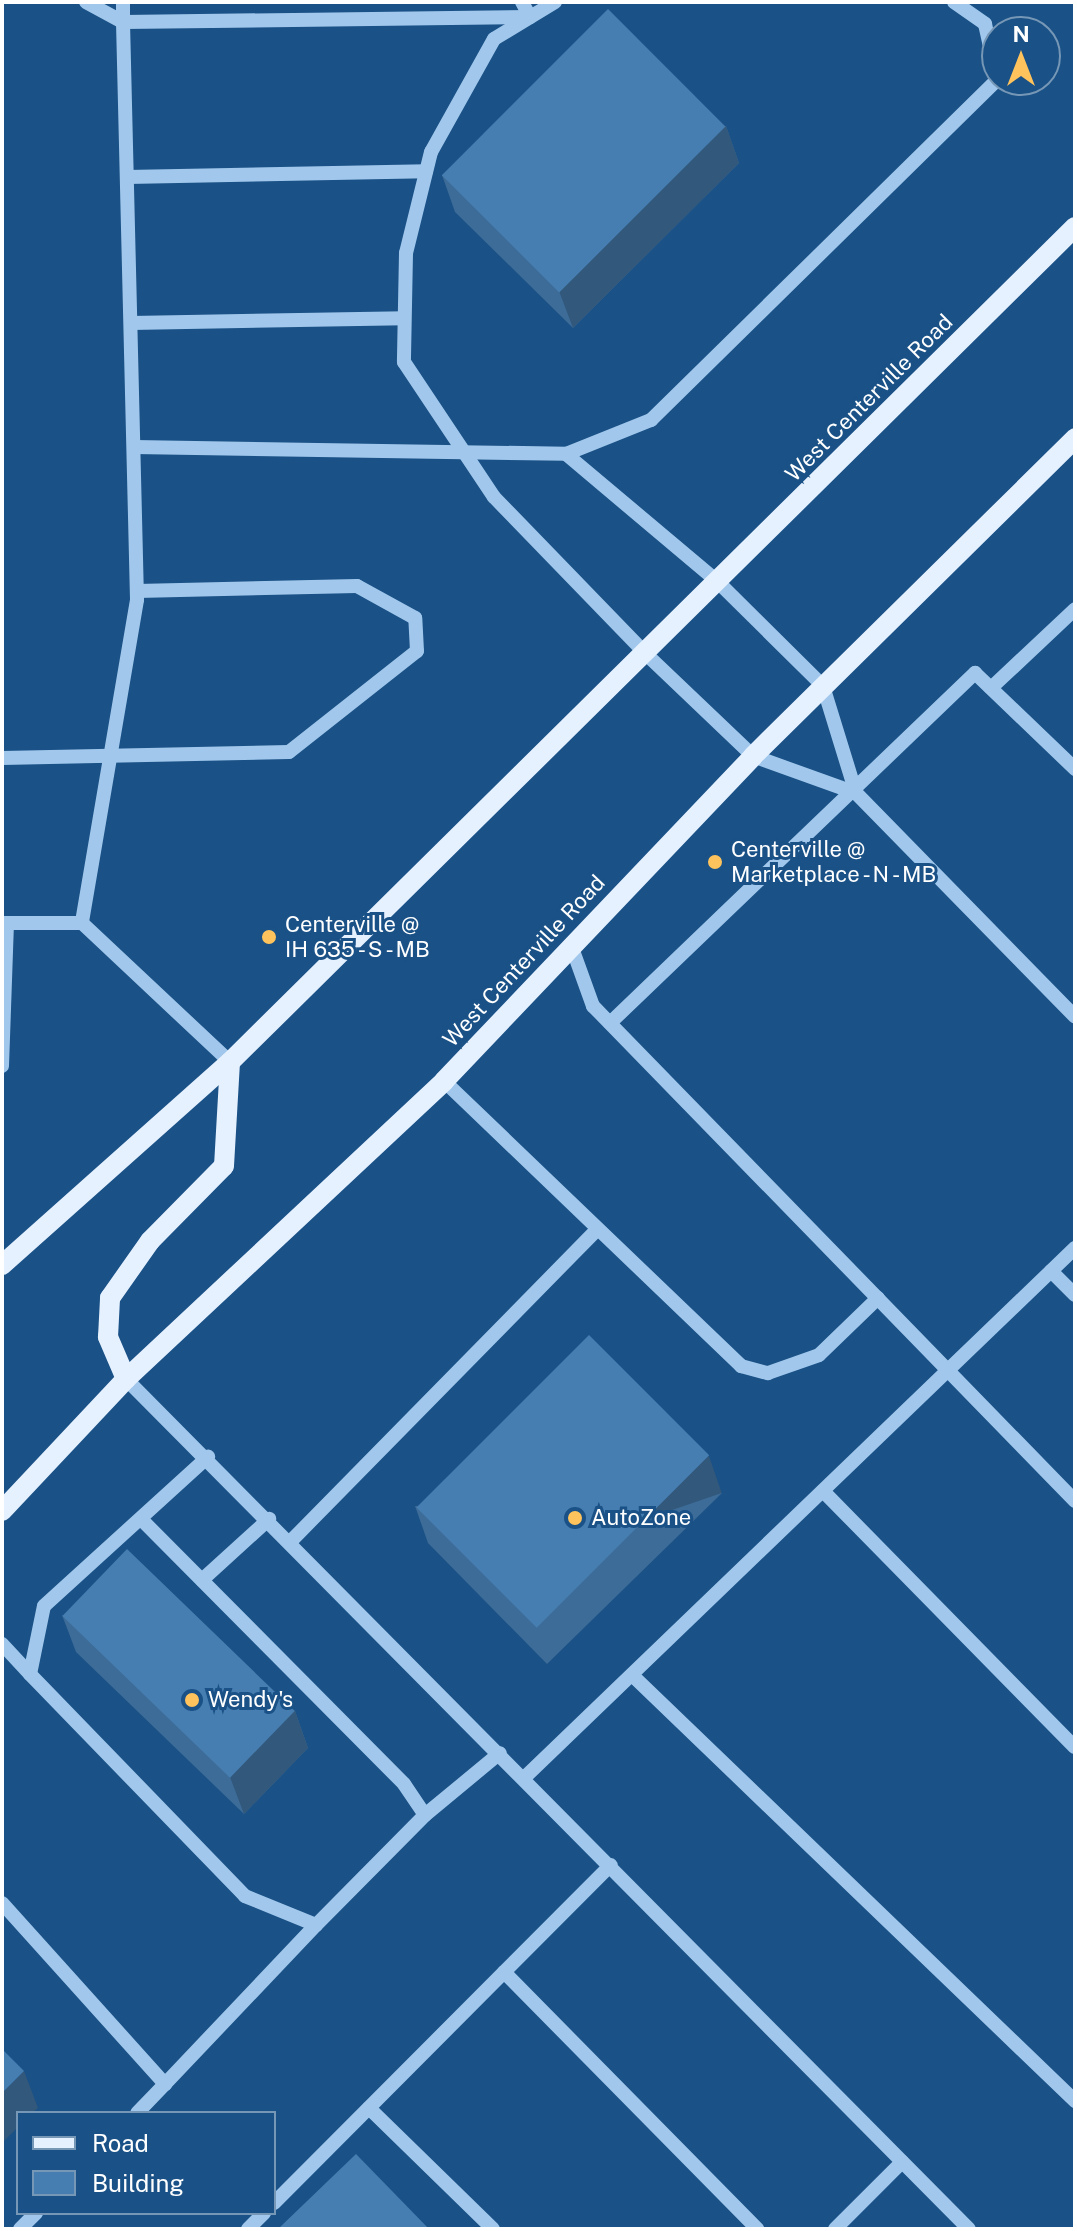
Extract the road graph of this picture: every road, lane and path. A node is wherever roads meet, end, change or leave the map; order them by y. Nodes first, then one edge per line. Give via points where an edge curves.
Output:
1 (86, 2) edge
2 (123, 2) edge
3 (522, 2) edge
4 (555, 2) edge
5 (954, 2) edge
6 (530, 17) junction
7 (981, 21) edge
8 (123, 22) junction
9 (981, 95) edge
10 (426, 171) junction
11 (127, 177) junction
12 (1075, 227) edge
13 (404, 318) junction
14 (131, 323) junction
15 (1075, 438) edge
16 (134, 447) junction
17 (465, 453) junction
18 (566, 454) junction
19 (718, 582) junction
20 (137, 591) junction
21 (1073, 614) edge
22 (646, 654) junction
23 (823, 686) junction
24 (991, 688) junction
25 (753, 756) junction
26 (110, 757) junction
27 (2, 758) edge
28 (1075, 769) edge
29 (856, 793) junction
30 (5, 923) edge
31 (82, 923) junction
32 (571, 945) junction
33 (1075, 1017) edge
34 (610, 1023) junction
35 (230, 1062) junction
36 (2, 1066) edge
37 (444, 1081) junction
38 (597, 1230) junction
39 (1075, 1248) edge
40 (2, 1265) edge
41 (1051, 1271) junction
42 (1075, 1295) edge
43 (878, 1298) junction
44 (948, 1370) junction
45 (126, 1379) junction
46 (208, 1457) junction
47 (823, 1491) junction
48 (1075, 1501) edge
49 (2, 1511) edge
50 (141, 1519) junction
51 (269, 1519) junction
52 (291, 1541) junction
53 (202, 1580) junction
54 (2, 1644) edge
55 (30, 1674) junction
56 (632, 1675) junction
57 (1075, 1747) edge
58 (500, 1753) junction
59 (524, 1778) junction
60 (425, 1815) junction
61 (611, 1865) junction
62 (2, 1903) edge
63 (316, 1925) junction
64 (504, 1972) junction
65 (165, 2084) junction
66 (1075, 2101) edge
67 (369, 2108) junction
68 (139, 2111) edge
69 (902, 2162) junction
70 (276, 2201) edge
71 (493, 2229) edge
72 (757, 2229) edge
73 (835, 2229) edge
74 (969, 2229) edge

1 - 8 lane
2 - 8 lane
3 - 6 lane
4 - 6 lane
5 - 7 lane
6 - 8 lane
6 - 10 lane via 494,39
8 - 11 lane
9 - 18 lane via 651,420
10 - 11 lane
10 - 13 lane via 406,253
11 - 14 lane
12 - 19 main road, West Centerville Road
13 - 14 lane
13 - 17 lane via 404,362
14 - 16 lane
15 - 23 main road, West Centerville Road
16 - 17 lane
16 - 20 lane
17 - 18 lane
17 - 22 lane via 494,497
18 - 19 lane
19 - 22 main road, West Centerville Road
19 - 23 lane
20 - 26 lane
20 - 26 lane via 357,586 415,618 417,651 289,752
21 - 24 lane
22 - 25 lane
22 - 35 main road, West Centerville Road
23 - 25 main road, West Centerville Road
23 - 29 lane
24 - 28 lane
24 - 29 lane via 975,673
25 - 29 lane
25 - 32 main road, West Centerville Road
26 - 27 lane
26 - 31 lane
29 - 33 lane
29 - 34 lane
30 - 31 lane
30 - 36 lane
31 - 35 lane
32 - 34 lane via 593,1006
32 - 37 main road, West Centerville Road
34 - 43 lane
35 - 40 main road, West Centerville Road
35 - 45 main road via 224,1166 150,1241 110,1298 108,1337
37 - 38 lane
37 - 45 main road, West Centerville Road
38 - 43 lane via 741,1366 768,1373 819,1355
38 - 52 lane
39 - 41 lane
41 - 42 lane
41 - 44 lane
43 - 44 lane
44 - 47 lane
44 - 48 lane
45 - 46 lane
45 - 49 main road, West Centerville Road
46 - 50 lane
46 - 51 lane
47 - 56 lane
47 - 57 lane
50 - 53 lane
50 - 55 lane via 44,1606
51 - 52 lane
51 - 53 lane
52 - 58 lane
53 - 60 lane via 404,1784
54 - 55 lane
55 - 63 lane via 245,1896
56 - 59 lane
56 - 66 lane
58 - 59 lane
58 - 60 lane
59 - 61 lane
60 - 63 lane
61 - 64 lane
61 - 69 lane
62 - 65 lane
63 - 65 lane
64 - 67 lane
64 - 72 lane
65 - 68 lane
67 - 70 lane
67 - 71 lane
69 - 73 lane
69 - 74 lane

